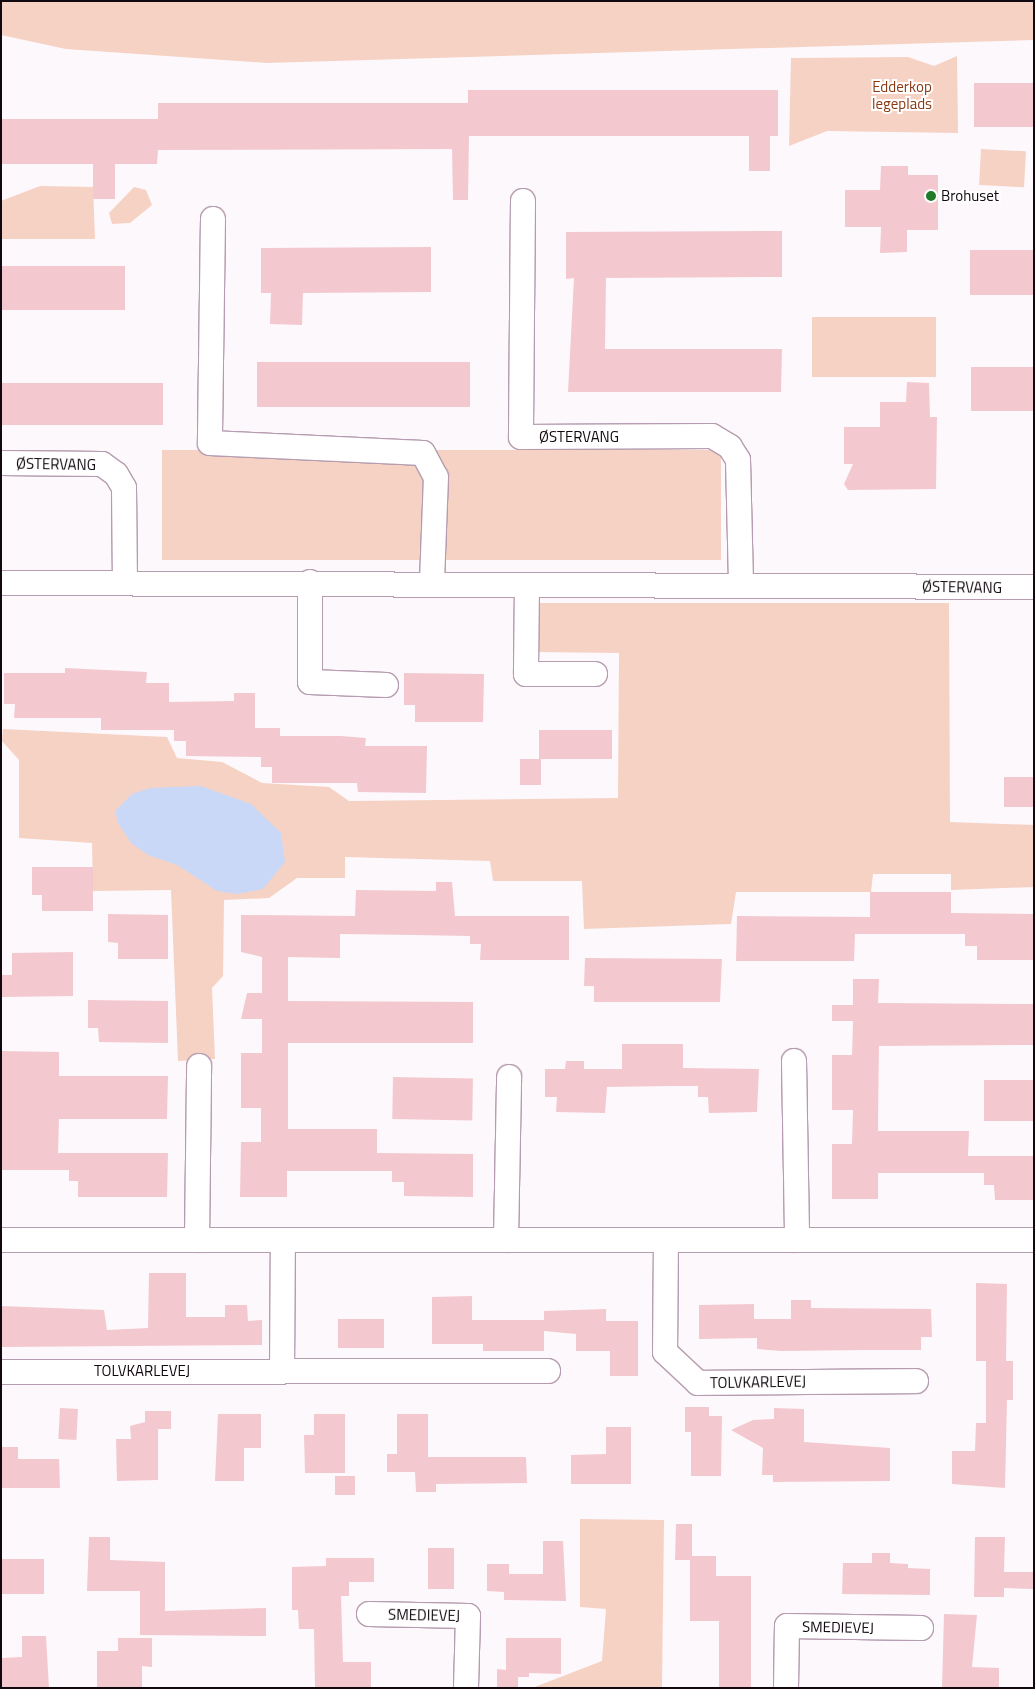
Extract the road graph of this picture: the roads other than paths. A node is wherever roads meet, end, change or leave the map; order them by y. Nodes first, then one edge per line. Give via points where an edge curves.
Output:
1 (523, 201) dead end
2 (214, 219) dead end
3 (1, 462) edge
4 (310, 582) junction
5 (1, 583) edge
6 (125, 583) junction
7 (432, 583) junction
8 (741, 584) junction
9 (527, 586) junction
10 (1034, 587) edge
11 (595, 674) dead end
12 (386, 684) dead end
13 (794, 1061) dead end
14 (200, 1066) dead end
15 (508, 1077) dead end
16 (1, 1240) edge
17 (196, 1240) junction
18 (284, 1240) junction
19 (506, 1240) junction
20 (666, 1240) junction
21 (797, 1240) junction
22 (1034, 1240) edge
23 (282, 1371) junction
24 (548, 1371) dead end
25 (1, 1372) edge
26 (916, 1381) dead end
27 (370, 1614) dead end
28 (921, 1628) dead end
29 (466, 1688) edge
30 (786, 1688) edge

1 - 8 street, ØSTERVANG via 521,437 712,436 730,446 738,460
2 - 7 street via 210,442 423,453 436,477
3 - 6 street, ØSTERVANG via 102,464 116,474 124,488
4 - 6 street, ØSTERVANG
4 - 7 street, ØSTERVANG
4 - 12 street via 310,682
5 - 6 street, ØSTERVANG
7 - 9 street, ØSTERVANG
8 - 9 street, ØSTERVANG
8 - 10 street, ØSTERVANG
9 - 11 street via 526,674
13 - 21 street
14 - 17 street
15 - 19 street
16 - 17 street
17 - 18 street
18 - 19 street
18 - 23 street
19 - 20 street
20 - 21 street
20 - 26 street, TOLVKARLEVEJ via 665,1352 698,1383
21 - 22 street
23 - 24 street, TOLVKARLEVEJ
23 - 25 street, TOLVKARLEVEJ
27 - 29 street, SMEDIEVEJ via 468,1616
28 - 30 street, SMEDIEVEJ via 787,1626

